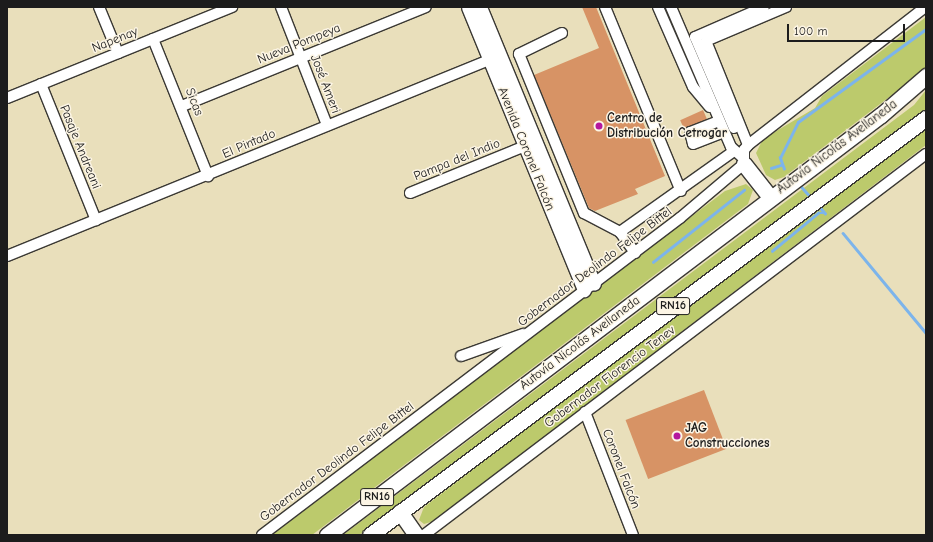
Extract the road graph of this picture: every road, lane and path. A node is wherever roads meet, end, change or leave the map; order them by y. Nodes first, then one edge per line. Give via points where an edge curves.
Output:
1 (99, 7) edge
2 (232, 7) edge
3 (281, 7) edge
4 (426, 7) edge
5 (468, 7) edge
6 (480, 7) edge
7 (606, 7) edge
8 (658, 7) edge
9 (671, 7) edge
10 (764, 7) edge
11 (786, 7) edge
12 (925, 7) edge
13 (773, 9) edge
14 (754, 15) junction
15 (562, 34) dead end
16 (153, 39) junction
17 (698, 40) junction
18 (118, 53) junction
19 (301, 58) junction
20 (495, 58) junction
21 (926, 76) edge
22 (41, 84) junction
23 (716, 88) junction
24 (7, 98) edge
25 (182, 106) junction
26 (715, 110) junction
27 (926, 118) edge
28 (719, 121) junction
29 (327, 125) junction
30 (724, 132) junction
31 (530, 144) junction
32 (742, 153) junction
33 (926, 154) edge
34 (208, 176) junction
35 (681, 191) junction
36 (410, 193) dead end
37 (770, 198) junction
38 (96, 220) junction
39 (620, 232) junction
40 (635, 252) junction
41 (7, 256) edge
42 (589, 287) junction
43 (533, 331) junction
44 (461, 356) dead end
45 (585, 412) junction
46 (400, 512) junction
47 (262, 535) edge
48 (327, 535) edge
49 (370, 535) edge
50 (416, 535) edge
51 (424, 535) edge
52 (632, 535) edge

1 - 18 street
2 - 16 street, Napenay
3 - 19 street, José Ameri
4 - 19 street, Nueva Pompeya
5 - 20 main road, Avenida Coronel Falcón
6 - 20 main road, Avenida Coronel Falcón
7 - 35 street
8 - 26 street via 693,87
9 - 17 street
10 - 14 street
11 - 13 street
12 - 32 street, Gobernador Deolindo Felipe Bittel
13 - 14 street
14 - 17 street
15 - 39 street via 519,54 584,213
16 - 18 street, Napenay
16 - 25 street, Sicas
17 - 23 street
18 - 22 street, Napenay
19 - 25 street, Nueva Pompeya
19 - 29 street, José Ameri
20 - 29 street, El Pintado
20 - 31 main road, Avenida Coronel Falcón
21 - 37 highway, Autovía Nicolás Avellaneda / RN16 via 881,115
22 - 24 street, Napenay
22 - 38 street, Pasaje Andreani
23 - 26 street
23 - 32 street
25 - 34 street, Sicas
26 - 28 street
27 - 46 highway, Autovía Nicolás Avellaneda / RN16
28 - 30 street
28 - 30 street via 690,132 693,144
29 - 34 street, El Pintado
30 - 32 street
31 - 36 street, Pampa del Indio
31 - 42 main road, Avenida Coronel Falcón
32 - 35 street
32 - 37 highway
32 - 40 street, Gobernador Deolindo Felipe Bittel
33 - 45 street, Gobernador Florencio Tenev
34 - 38 street, El Pintado
35 - 39 street
37 - 48 highway, Autovía Nicolás Avellaneda / RN16
38 - 41 street, El Pintado
39 - 40 street
40 - 42 street, Gobernador Deolindo Felipe Bittel
42 - 43 street, Gobernador Deolindo Felipe Bittel
43 - 44 street
43 - 47 street, Gobernador Deolindo Felipe Bittel
45 - 51 street, Gobernador Florencio Tenev
45 - 52 street, Coronel Falcón
46 - 49 highway, Autovía Nicolás Avellaneda / RN16
46 - 50 highway

